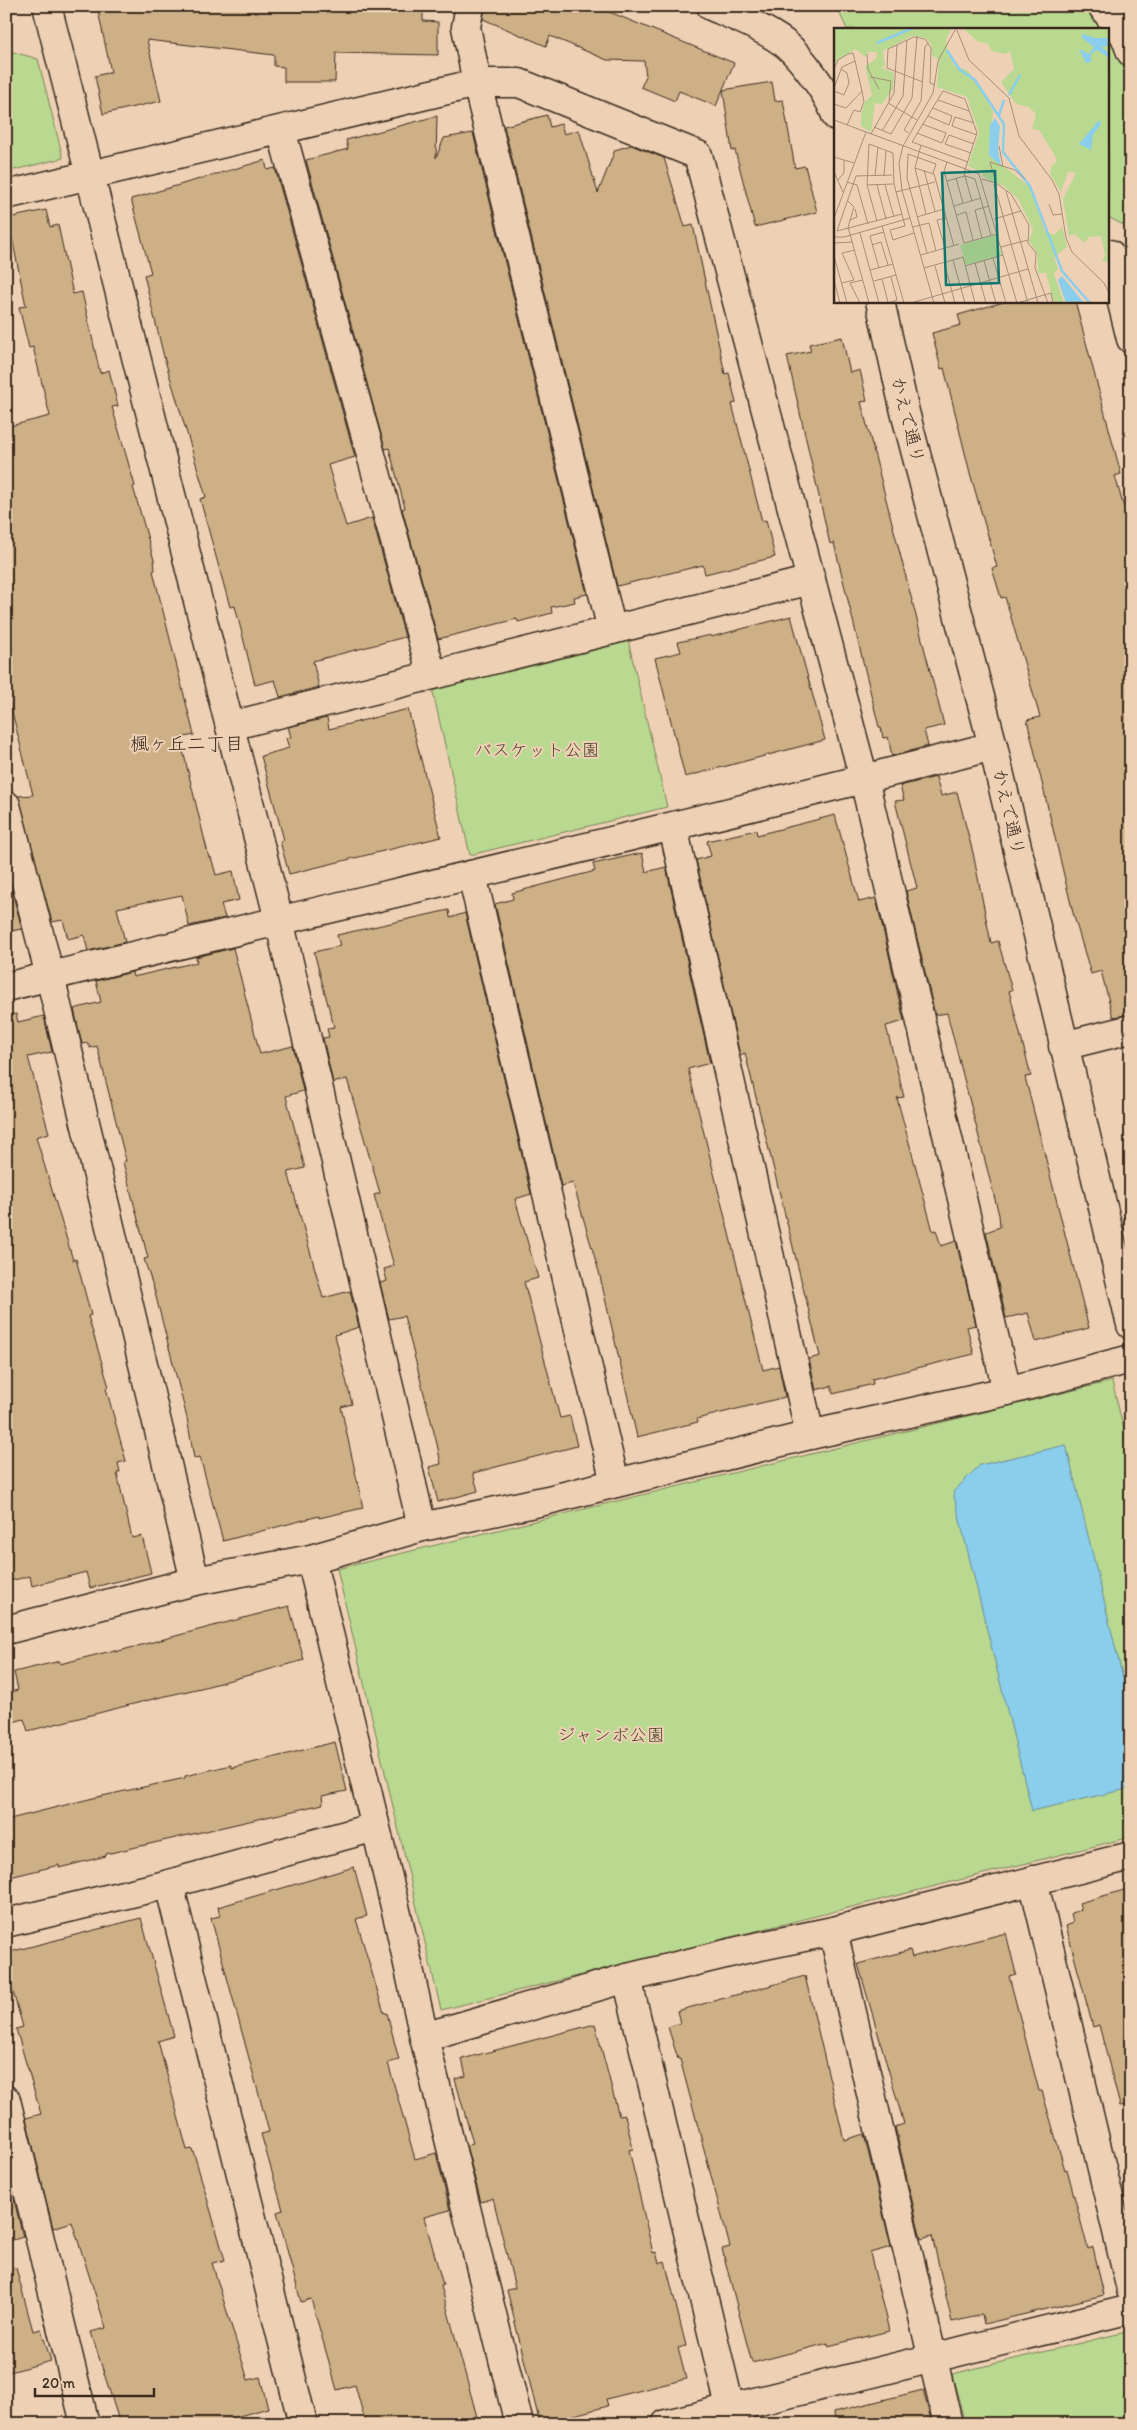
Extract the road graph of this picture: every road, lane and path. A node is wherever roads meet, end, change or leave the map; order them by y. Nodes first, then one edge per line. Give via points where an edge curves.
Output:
1 (47, 6) edge
2 (470, 6) edge
3 (711, 6) edge
4 (1102, 6) edge
5 (1131, 52) edge
6 (478, 83) junction
7 (834, 112) edge
8 (281, 130) junction
9 (91, 177) junction
10 (6, 195) edge
11 (1116, 256) edge
12 (880, 302) edge
13 (1131, 339) edge
14 (811, 580) junction
15 (612, 630) junction
16 (432, 675) junction
17 (230, 726) junction
18 (993, 746) junction
19 (864, 779) junction
20 (6, 805) edge
21 (673, 827) junction
22 (472, 875) junction
23 (279, 920) junction
24 (50, 976) junction
25 (6, 987) edge
26 (1131, 1029) edge
27 (1063, 1046) junction
28 (1131, 1325) edge
29 (1131, 1359) edge
30 (1007, 1391) junction
31 (810, 1435) junction
32 (615, 1484) junction
33 (422, 1527) junction
34 (311, 1559) junction
35 (195, 1581) junction
36 (6, 1630) edge
37 (375, 1826) junction
38 (1131, 1856) edge
39 (1033, 1880) junction
40 (169, 1884) junction
41 (6, 1923) edge
42 (833, 1931) junction
43 (627, 1978) junction
44 (424, 2037) junction
45 (6, 2100) edge
46 (1131, 2290) edge
47 (1131, 2309) edge
48 (932, 2358) junction
49 (732, 2416) edge
50 (85, 2424) edge
51 (303, 2424) edge
52 (519, 2424) edge
53 (666, 2424) edge
54 (948, 2424) edge

1 - 9 street
2 - 6 street via 466,27
3 - 7 street via 744,20 785,44 816,79
4 - 5 street via 1125,36
6 - 8 street
6 - 14 street via 519,83 698,155
6 - 15 street
8 - 9 street
8 - 16 street
9 - 10 street
9 - 17 street
11 - 13 street
12 - 18 street, かえで通り via 905,412
14 - 15 street
14 - 19 street
15 - 16 street
16 - 17 street
17 - 23 street
18 - 19 street
18 - 27 street, かえで通り
19 - 21 street
19 - 30 street
20 - 24 street
21 - 22 street
21 - 31 street
22 - 23 street
22 - 32 street
23 - 24 street
23 - 33 street
24 - 25 street
24 - 35 street
26 - 27 street
27 - 28 street, かえで通り
29 - 30 street
30 - 31 street
31 - 32 street
32 - 33 street
33 - 34 street
34 - 35 street
34 - 37 street
35 - 36 street
37 - 40 street
37 - 44 street
38 - 39 street
39 - 42 street
39 - 46 street
40 - 41 street
40 - 51 street
42 - 43 street
42 - 48 street
43 - 44 street
43 - 49 street
44 - 52 street
45 - 50 street
47 - 48 street
48 - 49 street
48 - 54 street
49 - 53 street

